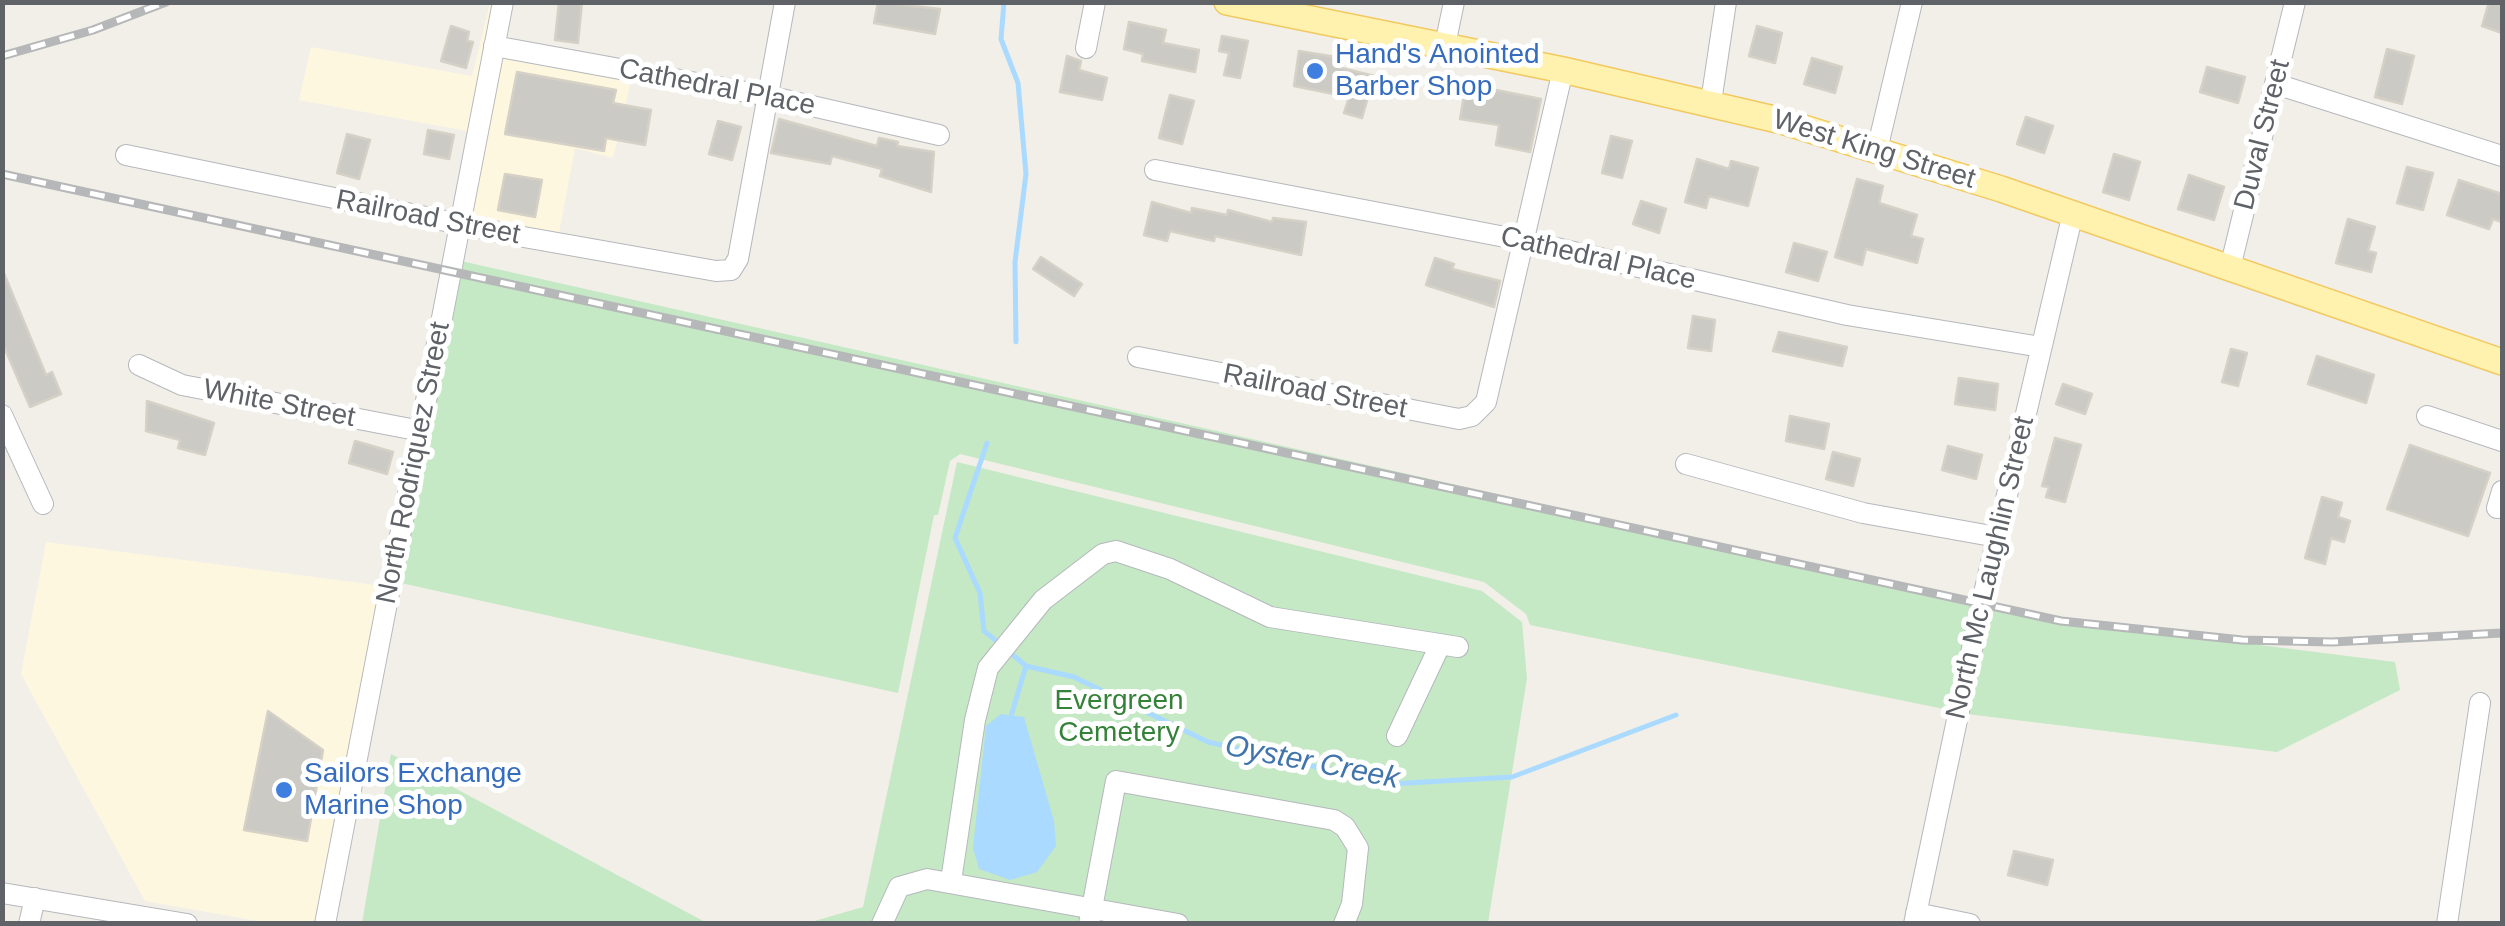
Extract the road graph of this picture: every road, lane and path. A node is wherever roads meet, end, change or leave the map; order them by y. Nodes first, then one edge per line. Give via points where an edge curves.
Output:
1 (503, 2) edge
2 (785, 2) edge
3 (1095, 2) edge
4 (1227, 2) edge
5 (1454, 2) edge
6 (1726, 2) edge
7 (1912, 2) edge
8 (2295, 2) edge
9 (1445, 45) junction
10 (494, 46) junction
11 (1086, 48) dead end
12 (1564, 70) junction
13 (2276, 84) junction
14 (768, 96) junction
15 (1711, 102) junction
16 (938, 135) dead end
17 (1877, 150) junction
18 (126, 155) dead end
19 (2502, 156) edge
20 (1155, 170) dead end
21 (2073, 213) junction
22 (460, 225) junction
23 (1526, 242) junction
24 (2230, 268) junction
25 (2042, 347) junction
26 (1138, 358) dead end
27 (2502, 362) edge
28 (139, 366) dead end
29 (2, 415) edge
30 (2426, 416) dead end
31 (422, 431) junction
32 (2502, 441) edge
33 (1686, 464) dead end
34 (43, 504) dead end
35 (1997, 537) junction
36 (2480, 703) dead end
37 (1398, 736) dead end
38 (950, 881) junction
39 (2, 893) edge
40 (35, 898) junction
41 (1091, 915) edge
42 (1915, 918) edge
43 (30, 924) edge
44 (187, 924) edge
45 (325, 924) edge
46 (882, 924) edge
47 (1178, 924) edge
48 (1344, 924) edge
49 (1970, 924) edge
50 (2447, 924) edge

1 - 10 street, North Rodriquez Street
2 - 14 street
3 - 11 street
4 - 9 main road, West King Street
5 - 9 street
6 - 15 street
7 - 17 street
8 - 13 street, Duval Street
9 - 12 main road, West King Street
10 - 14 street, Cathedral Place
10 - 22 street, North Rodriquez Street
12 - 15 main road, West King Street
12 - 23 street
13 - 19 street
13 - 24 street, Duval Street
14 - 16 street, Cathedral Place
14 - 22 street, Railroad Street via 731,270
15 - 17 main road, West King Street
17 - 21 main road, West King Street
18 - 22 street, Railroad Street
20 - 23 street, Cathedral Place
21 - 24 main road, West King Street
21 - 25 street, North Mc Laughlin Street
22 - 31 street, North Rodriquez Street
23 - 25 street, Cathedral Place via 1878,322
23 - 26 street, Railroad Street via 1486,402 1460,420
24 - 27 main road, West King Street
25 - 35 street, North Mc Laughlin Street
28 - 31 street, White Street via 182,385
29 - 34 street
30 - 32 street
31 - 45 street, North Rodriquez Street
33 - 35 street via 1863,513
35 - 42 street, North Mc Laughlin Street
36 - 50 street
37 - 38 street via 1449,646 1270,617 1116,551 1089,563 1043,600 988,668
38 - 41 street
38 - 46 street via 927,878 899,887
39 - 40 street
40 - 43 street
40 - 44 street
41 - 47 street
41 - 48 street via 1116,781 1334,820 1358,848
42 - 49 street

